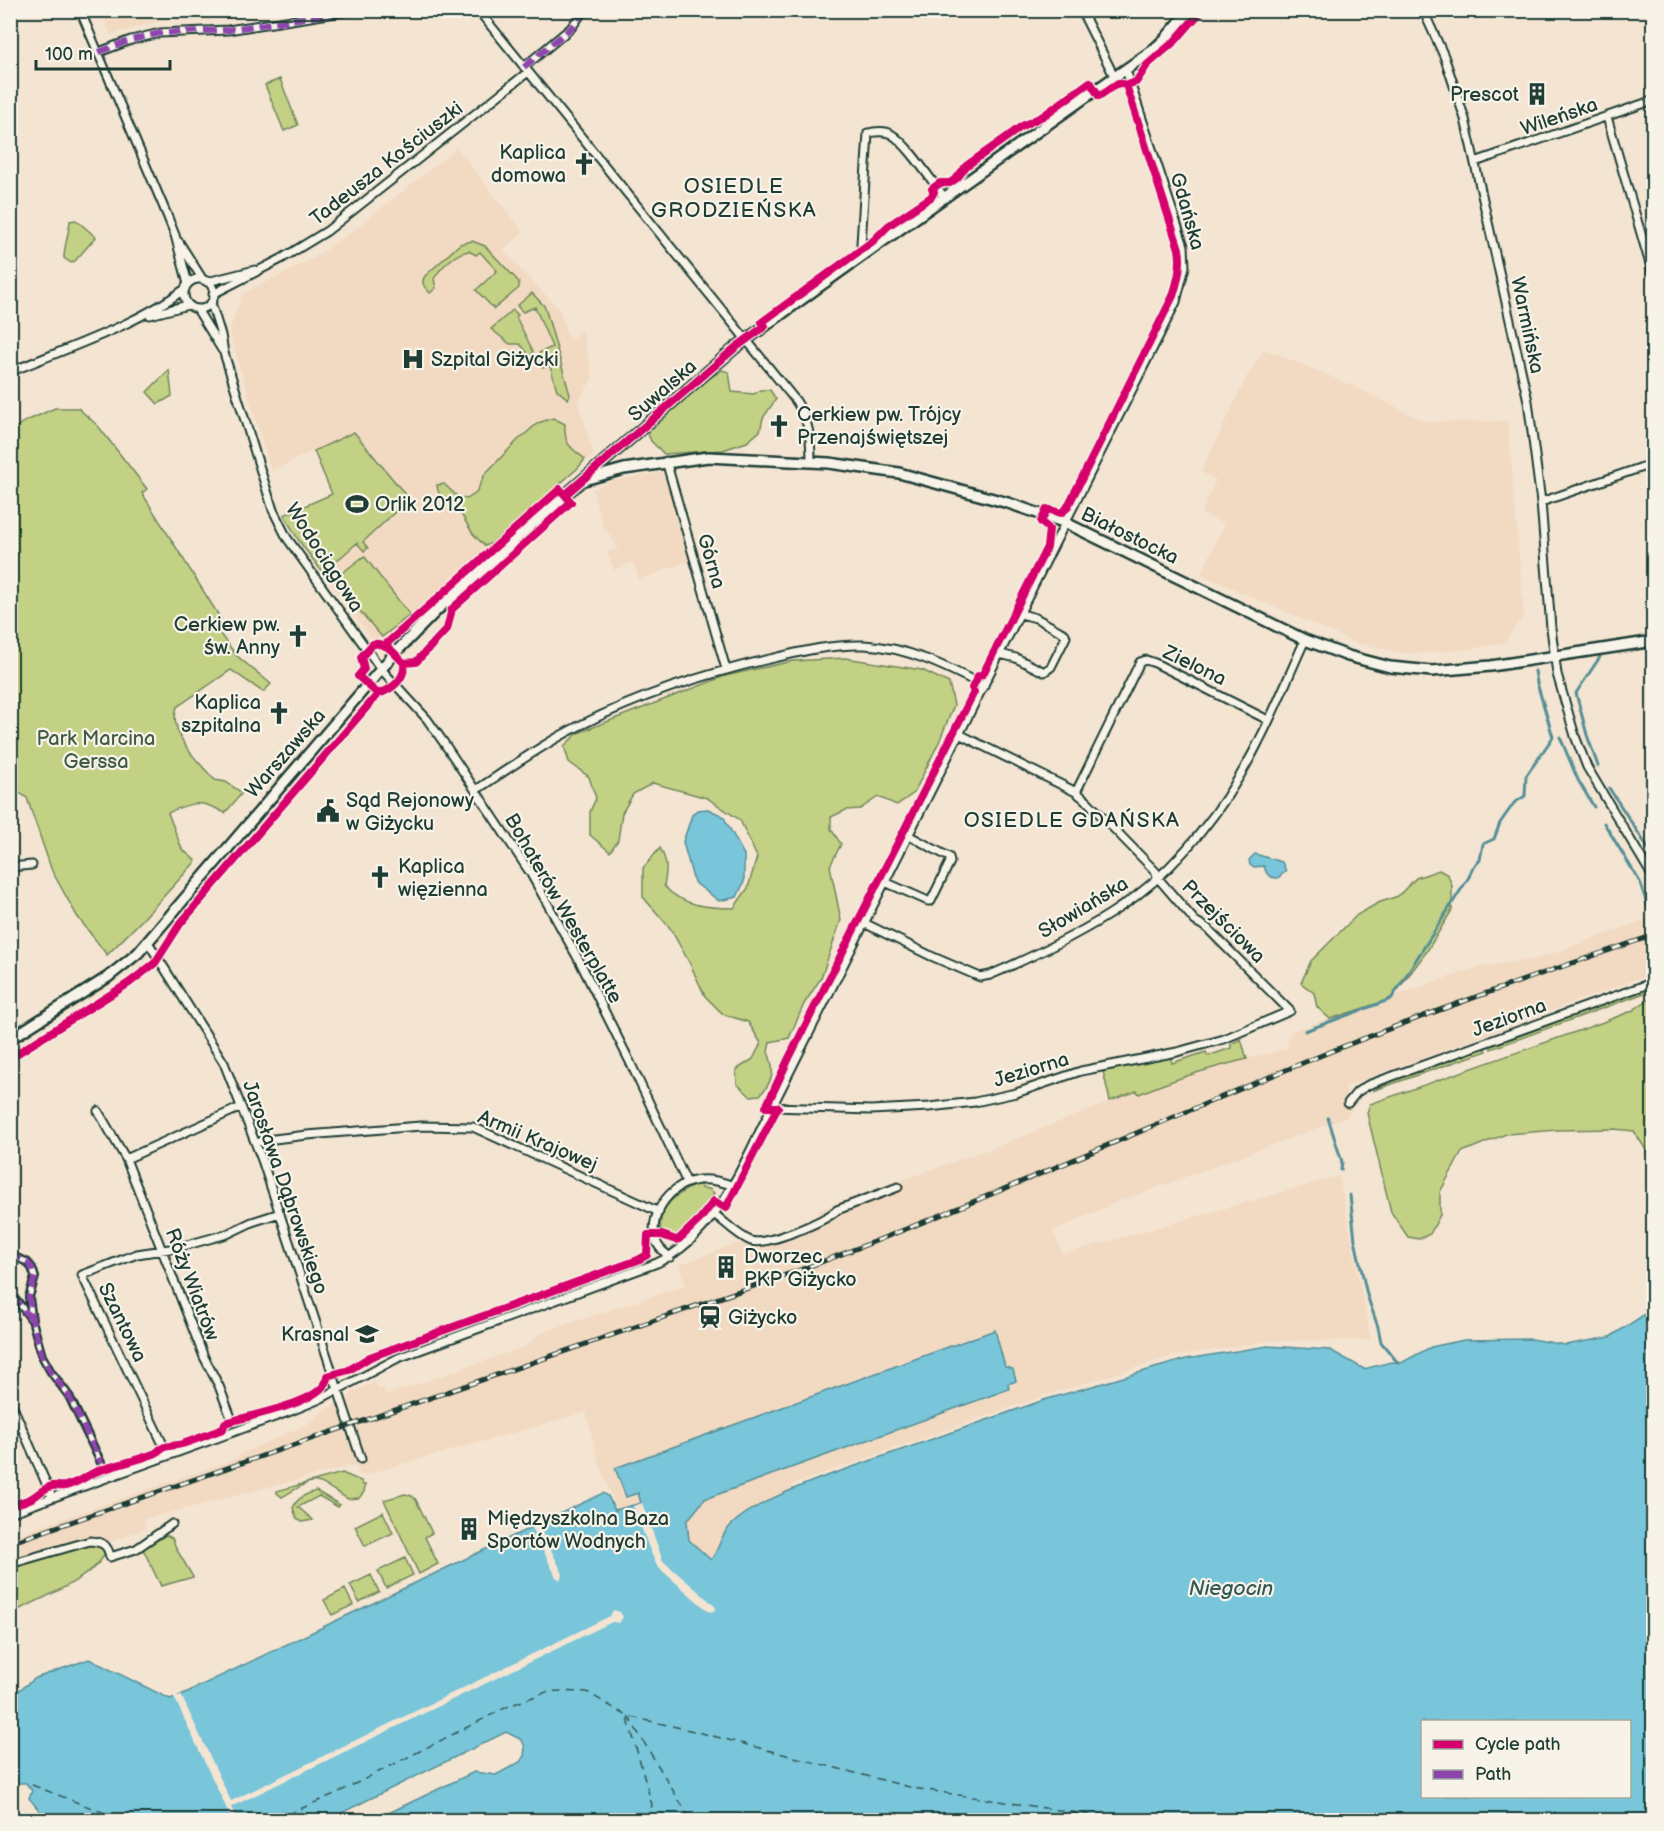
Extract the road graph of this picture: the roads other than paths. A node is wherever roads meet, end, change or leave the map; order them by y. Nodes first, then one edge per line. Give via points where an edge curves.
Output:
1 (80, 10) edge
2 (355, 10) edge
3 (478, 10) edge
4 (584, 10) edge
5 (1081, 10) edge
6 (1190, 10) edge
7 (1423, 10) edge
8 (99, 52) junction
9 (526, 69) junction
10 (1126, 70) junction
11 (1115, 78) junction
12 (1653, 100) edge
13 (1607, 117) junction
14 (1475, 162) junction
15 (945, 198) junction
16 (175, 235) junction
17 (866, 254) junction
18 (258, 269) junction
19 (1653, 278) edge
20 (205, 281) junction
21 (186, 287) junction
22 (213, 294) junction
23 (210, 303) junction
24 (188, 305) junction
25 (197, 309) junction
26 (136, 319) junction
27 (746, 341) junction
28 (224, 353) junction
29 (10, 372) edge
30 (666, 461) junction
31 (811, 462) junction
32 (1653, 463) edge
33 (581, 481) junction
34 (1541, 502) junction
35 (1066, 523) junction
36 (1021, 614) junction
37 (1305, 639) junction
38 (1653, 641) edge
39 (1000, 654) junction
40 (1554, 656) junction
41 (381, 669) junction
42 (726, 669) junction
43 (984, 686) junction
44 (1268, 720) junction
45 (959, 734) junction
46 (476, 790) junction
47 (1076, 792) junction
48 (908, 835) junction
49 (32, 865) dead end
50 (10, 867) edge
51 (1157, 877) junction
52 (1653, 879) edge
53 (885, 882) junction
54 (864, 923) junction
55 (148, 942) junction
56 (1653, 982) edge
57 (1290, 1011) joint
58 (10, 1039) edge
59 (1348, 1103) dead end
60 (242, 1107) junction
61 (772, 1107) junction
62 (98, 1111) dead end
63 (256, 1143) junction
64 (126, 1158) junction
65 (687, 1183) junction
66 (731, 1185) junction
67 (898, 1187) dead end
68 (658, 1212) junction
69 (280, 1213) junction
70 (714, 1214) junction
71 (162, 1249) junction
72 (10, 1255) edge
73 (670, 1257) junction
74 (10, 1300) edge
75 (32, 1320) junction
76 (337, 1390) junction
77 (10, 1400) edge
78 (232, 1420) dead end
79 (168, 1455) junction
80 (361, 1459) dead end
81 (103, 1467) dead end
82 (52, 1497) junction
83 (10, 1513) edge
84 (172, 1524) dead end
85 (10, 1564) edge

1 - 8 street
2 - 8 street via 228,30 160,33
3 - 9 street
4 - 9 street, Tadeusza Kościuszki via 571,28
5 - 11 street
6 - 10 street, Suwalska via 1165,39
7 - 14 street, Warmińska via 1451,77
8 - 16 street
9 - 18 street, Tadeusza Kościuszki via 343,220 311,242
9 - 27 street
10 - 11 street, Suwalska
10 - 35 street, Gdańska via 1184,246 1185,267 1176,302
11 - 15 street, Suwalska
12 - 13 street, Wileńska
13 - 14 street, Wileńska
13 - 19 street
14 - 34 street, Warmińska via 1528,401
15 - 17 street, Suwalska
15 - 17 street via 901,142 891,134 868,133 861,243
16 - 20 street
16 - 21 street
17 - 27 street, Suwalska
18 - 20 street, Tadeusza Kościuszki
18 - 22 street, Tadeusza Kościuszki
20 - 21 street via 197,279
20 - 22 street
21 - 24 street
21 - 26 street
22 - 23 street
23 - 25 street
23 - 28 street, Wodociągowa
24 - 25 street
24 - 26 street
25 - 28 street, Wodociągowa
26 - 29 street
27 - 31 street via 803,412 810,431
27 - 33 street, Suwalska
28 - 41 street, Wodociągowa via 279,522
30 - 31 street, Białostocka via 708,457
30 - 33 street, Białostocka
30 - 42 street, Górna
31 - 35 street, Białostocka via 899,473
32 - 34 street
33 - 41 street, Warszawska via 436,610
34 - 40 street, Warmińska
35 - 36 street, Gdańska
35 - 37 street, Białostocka
36 - 39 street, Gdańska
36 - 39 street via 1065,634 1051,667 1044,672
37 - 40 street, Białostocka via 1374,664 1408,670 1491,666
37 - 44 street, Słowiańska
38 - 40 street, Białostocka
39 - 43 street, Gdańska
40 - 52 street via 1587,767
41 - 46 street, Bohaterów Westerplatte via 427,719
41 - 55 street, Warszawska
42 - 43 street via 834,646 865,645 933,660
42 - 46 street via 579,726
43 - 45 street, Gdańska
44 - 47 street, Zielona via 1155,663 1140,662
44 - 51 street, Słowiańska via 1225,800 1194,840
45 - 47 street, Przejściowa
45 - 48 street, Gdańska
46 - 65 street, Bohaterów Westerplatte via 531,874 580,962
47 - 51 street, Przejściowa
48 - 53 street, Gdańska
48 - 53 street via 949,857 931,901
49 - 50 street
51 - 54 street, Słowiańska via 1120,908 1089,926 980,977
51 - 57 street, Przejściowa via 1195,921 1208,928
53 - 54 street, Gdańska
54 - 61 street, Gdańska
55 - 58 street, Warszawska via 108,977
55 - 60 street, Jarosława Dąbrowskiego via 224,1063
56 - 59 street, Jeziorna via 1368,1085
57 - 61 street, Jeziorna via 1224,1039 1081,1071 975,1102 871,1110
60 - 63 street, Jarosława Dąbrowskiego
60 - 64 street
61 - 66 street, Gdańska
62 - 64 street, Róży Wiatrów
63 - 68 street, Armii Krajowej via 421,1126 473,1126
63 - 69 street, Jarosława Dąbrowskiego
64 - 71 street, Róży Wiatrów
65 - 66 street via 705,1180
65 - 68 street via 674,1190
66 - 70 street, Gdańska
67 - 70 street via 837,1210 818,1223 760,1242 747,1239
68 - 73 street via 657,1244
69 - 71 street, Szantowa via 227,1234
69 - 76 street, Jarosława Dąbrowskiego
70 - 73 street, Gdańska
71 - 78 street, Róży Wiatrów
71 - 79 street, Szantowa via 82,1275
72 - 75 street via 32,1268
73 - 76 street via 398,1358
74 - 75 street via 18,1302
75 - 81 street via 42,1356 69,1396
76 - 79 street
76 - 80 street, Jarosława Dąbrowskiego
77 - 82 street
79 - 82 street
82 - 83 street
84 - 85 street via 136,1549 110,1557 104,1543 90,1541

